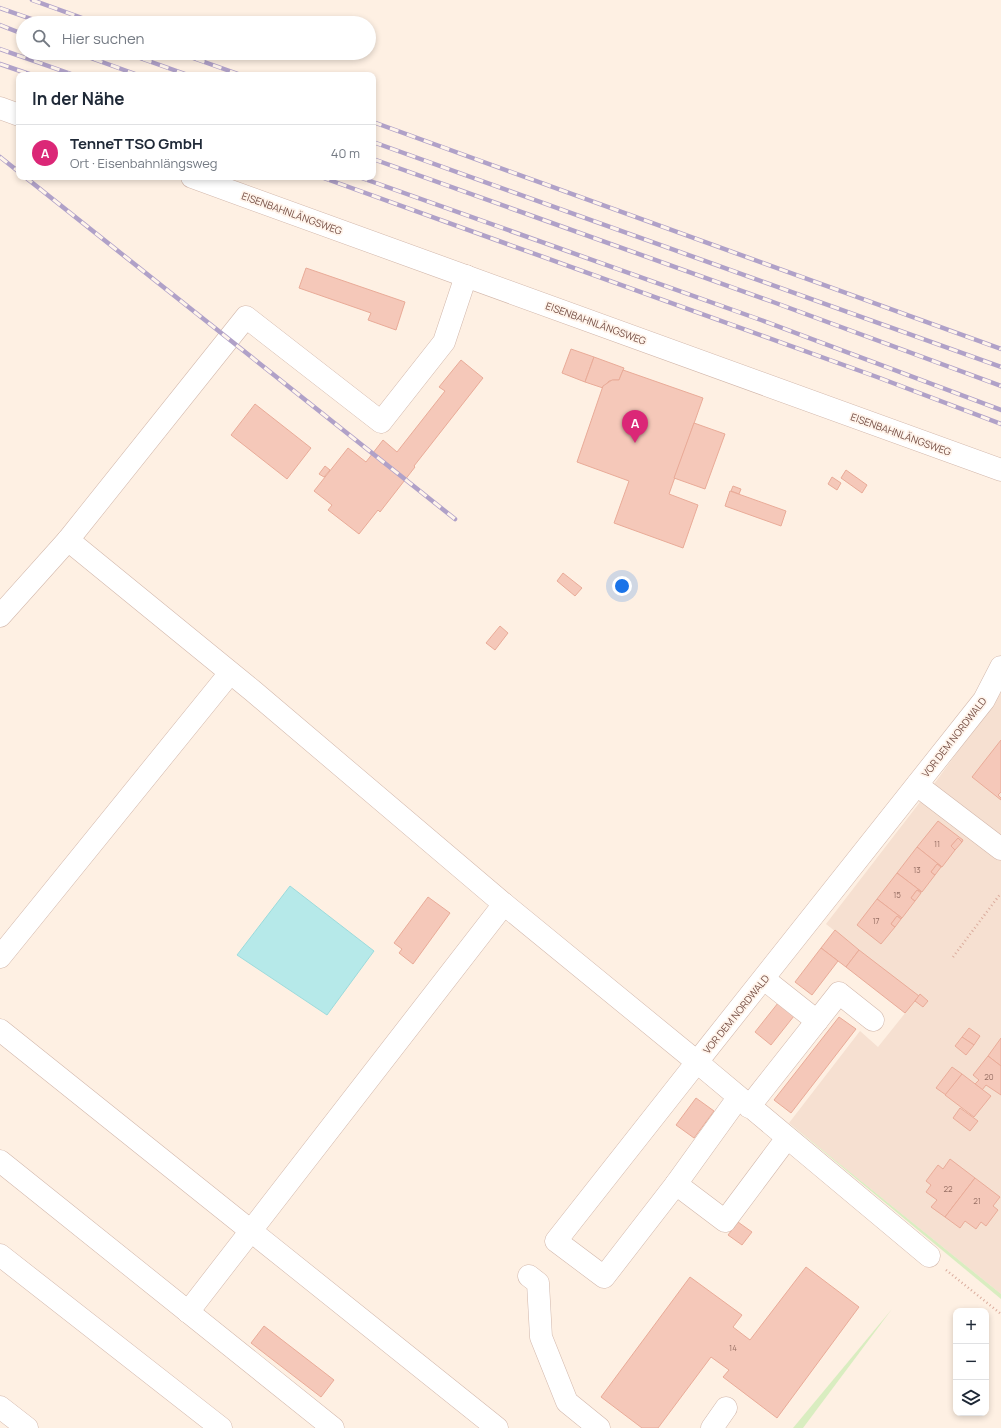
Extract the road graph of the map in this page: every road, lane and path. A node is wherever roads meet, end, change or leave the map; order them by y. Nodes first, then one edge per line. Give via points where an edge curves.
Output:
1 (0, 108) edge
2 (16, 114) edge
3 (200, 180) edge
4 (466, 276) junction
5 (1001, 470) edge
6 (68, 540) junction
7 (0, 616) edge
8 (1001, 667) edge
9 (230, 673) junction
10 (917, 785) junction
11 (1001, 849) edge
12 (1001, 893) edge
13 (504, 904) junction
14 (0, 957) edge
15 (953, 957) dead end
16 (764, 979) junction
17 (873, 1020) dead end
18 (817, 1021) junction
19 (0, 1030) edge
20 (697, 1062) junction
21 (744, 1102) junction
22 (787, 1138) junction
23 (0, 1161) edge
24 (676, 1184) junction
25 (250, 1231) junction
26 (0, 1255) edge
27 (929, 1256) joint
28 (529, 1276) dead end
29 (188, 1312) junction
30 (1001, 1314) edge
31 (0, 1407) edge
32 (726, 1408) dead end
33 (27, 1428) edge
34 (220, 1428) edge
35 (333, 1428) edge
36 (497, 1428) edge
37 (599, 1428) edge
38 (712, 1428) edge

1 - 2 street
3 - 4 street, EISENBAHNLÄNGSWEG
4 - 5 street, EISENBAHNLÄNGSWEG
4 - 6 street via 444,342 381,422 246,316
6 - 7 street
6 - 9 street
8 - 10 street, VOR DEM NORDWALD via 984,700
9 - 13 street
9 - 14 street
10 - 11 street, VOR DEM NORDWALD
10 - 16 street, VOR DEM NORDWALD
12 - 15 path
13 - 20 street
13 - 25 street
16 - 18 street
16 - 20 street, VOR DEM NORDWALD
17 - 18 street via 839,993
18 - 21 street
19 - 25 street
20 - 21 street, VOR DEM NORDWALD
20 - 24 street via 556,1242 604,1277
21 - 22 street, VOR DEM NORDWALD
21 - 24 street
22 - 24 street via 725,1221
22 - 27 street, VOR DEM NORDWALD
23 - 29 street
25 - 29 street
25 - 36 street
26 - 34 street
27 - 30 path
28 - 37 street via 538,1283 541,1337 567,1402
29 - 35 street
31 - 33 street
32 - 38 street

